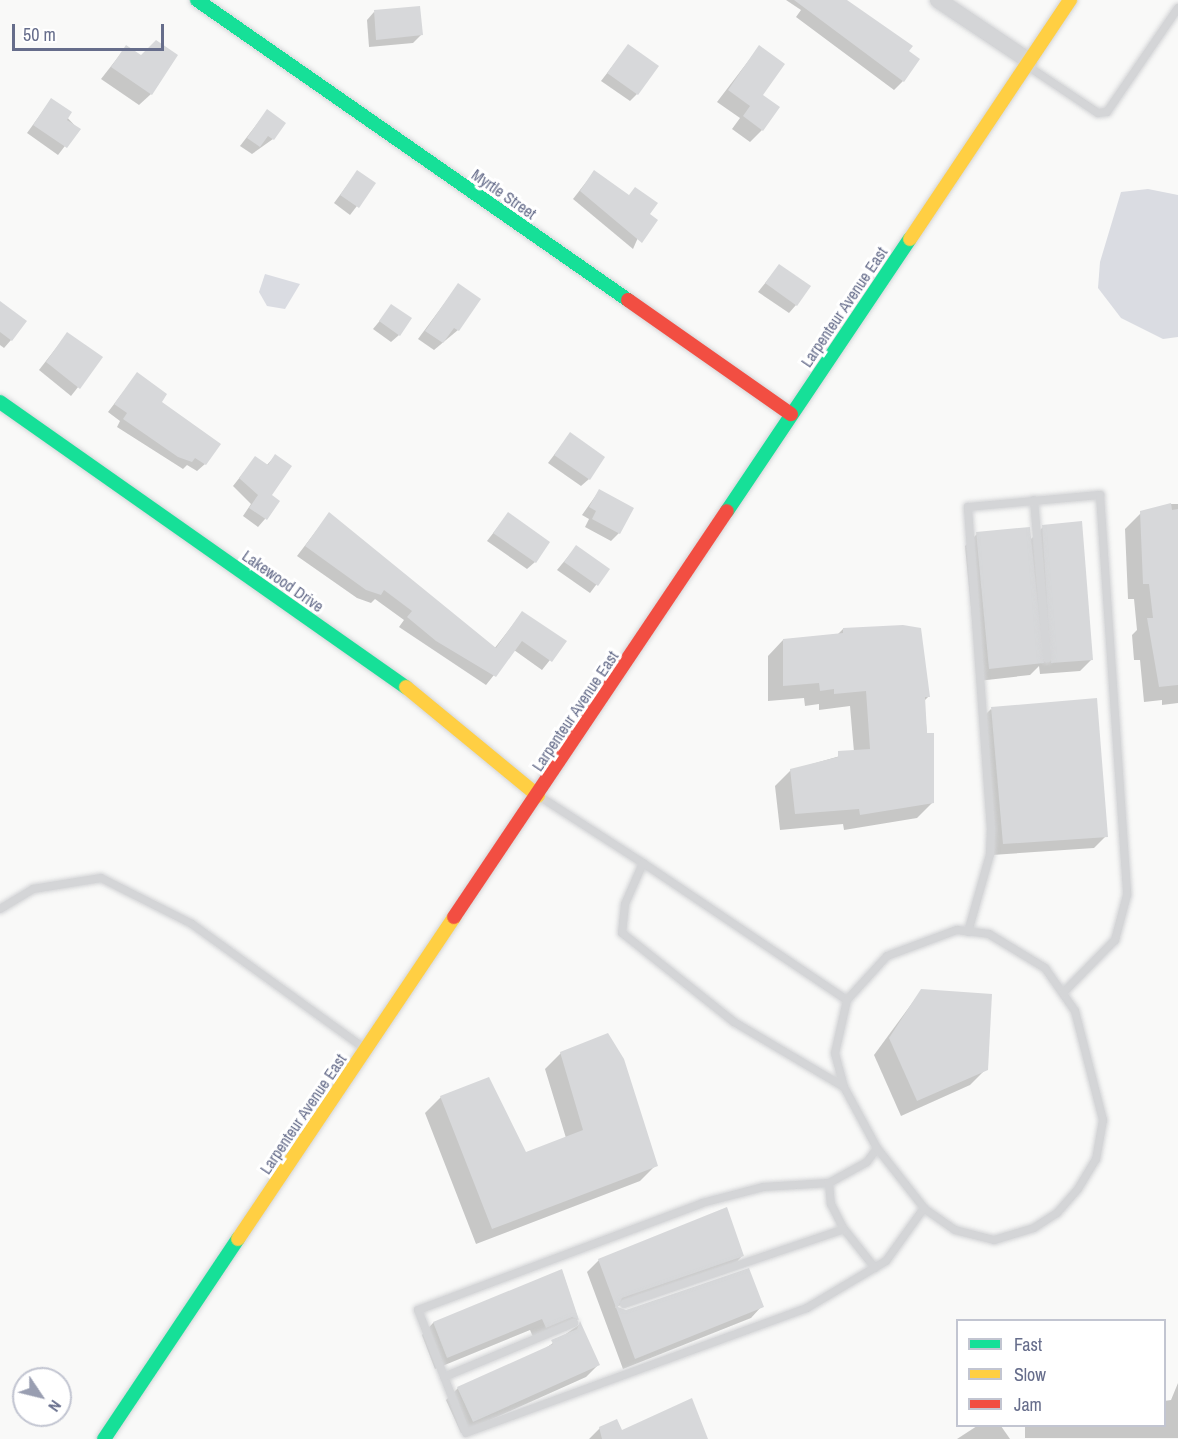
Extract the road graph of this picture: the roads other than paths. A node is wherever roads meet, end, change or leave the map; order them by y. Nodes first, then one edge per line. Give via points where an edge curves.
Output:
1 (197, 0) edge
2 (938, 0) edge
3 (1070, 0) edge
4 (1178, 8) edge
5 (1027, 63) junction
6 (0, 402) edge
7 (791, 414) junction
8 (1034, 501) junction
9 (1047, 658) dead end
10 (538, 796) junction
11 (643, 863) junction
12 (0, 909) edge
13 (968, 932) junction
14 (1063, 993) junction
15 (847, 1000) junction
16 (367, 1050) junction
17 (844, 1087) junction
18 (877, 1148) junction
19 (829, 1183) junction
20 (924, 1208) junction
21 (844, 1229) junction
22 (875, 1268) junction
23 (624, 1304) dead end
24 (574, 1323) dead end
25 (444, 1377) junction
26 (104, 1439) edge

1 - 7 street, Myrtle Street
2 - 5 street
3 - 5 street, Larpenteur Avenue East
4 - 5 lane via 1107,112 1098,113
5 - 7 street, Larpenteur Avenue East
6 - 10 street, Lakewood Drive via 430,704
7 - 10 street, Larpenteur Avenue East
8 - 9 lane
8 - 13 lane via 968,507 991,830 990,854
8 - 14 lane via 1100,495 1127,895 1115,940
10 - 11 lane
10 - 16 street, Larpenteur Avenue East
11 - 15 lane
11 - 17 lane via 625,904 622,933 734,1022
12 - 16 lane via 33,889 100,878 192,924
13 - 14 lane via 989,934 1045,968
13 - 15 lane via 957,930 887,956
14 - 20 lane via 1075,1011 1103,1120 1095,1159 1078,1189 1058,1213 1034,1228 994,1240 955,1230
15 - 17 lane via 835,1053
16 - 26 street, Larpenteur Avenue East
17 - 18 lane
18 - 19 lane via 867,1162
18 - 20 lane
19 - 21 lane via 831,1204
19 - 25 lane via 763,1187 702,1203 418,1311
20 - 22 lane
21 - 22 lane
21 - 23 lane
22 - 25 lane via 807,1308 466,1433
24 - 25 lane

